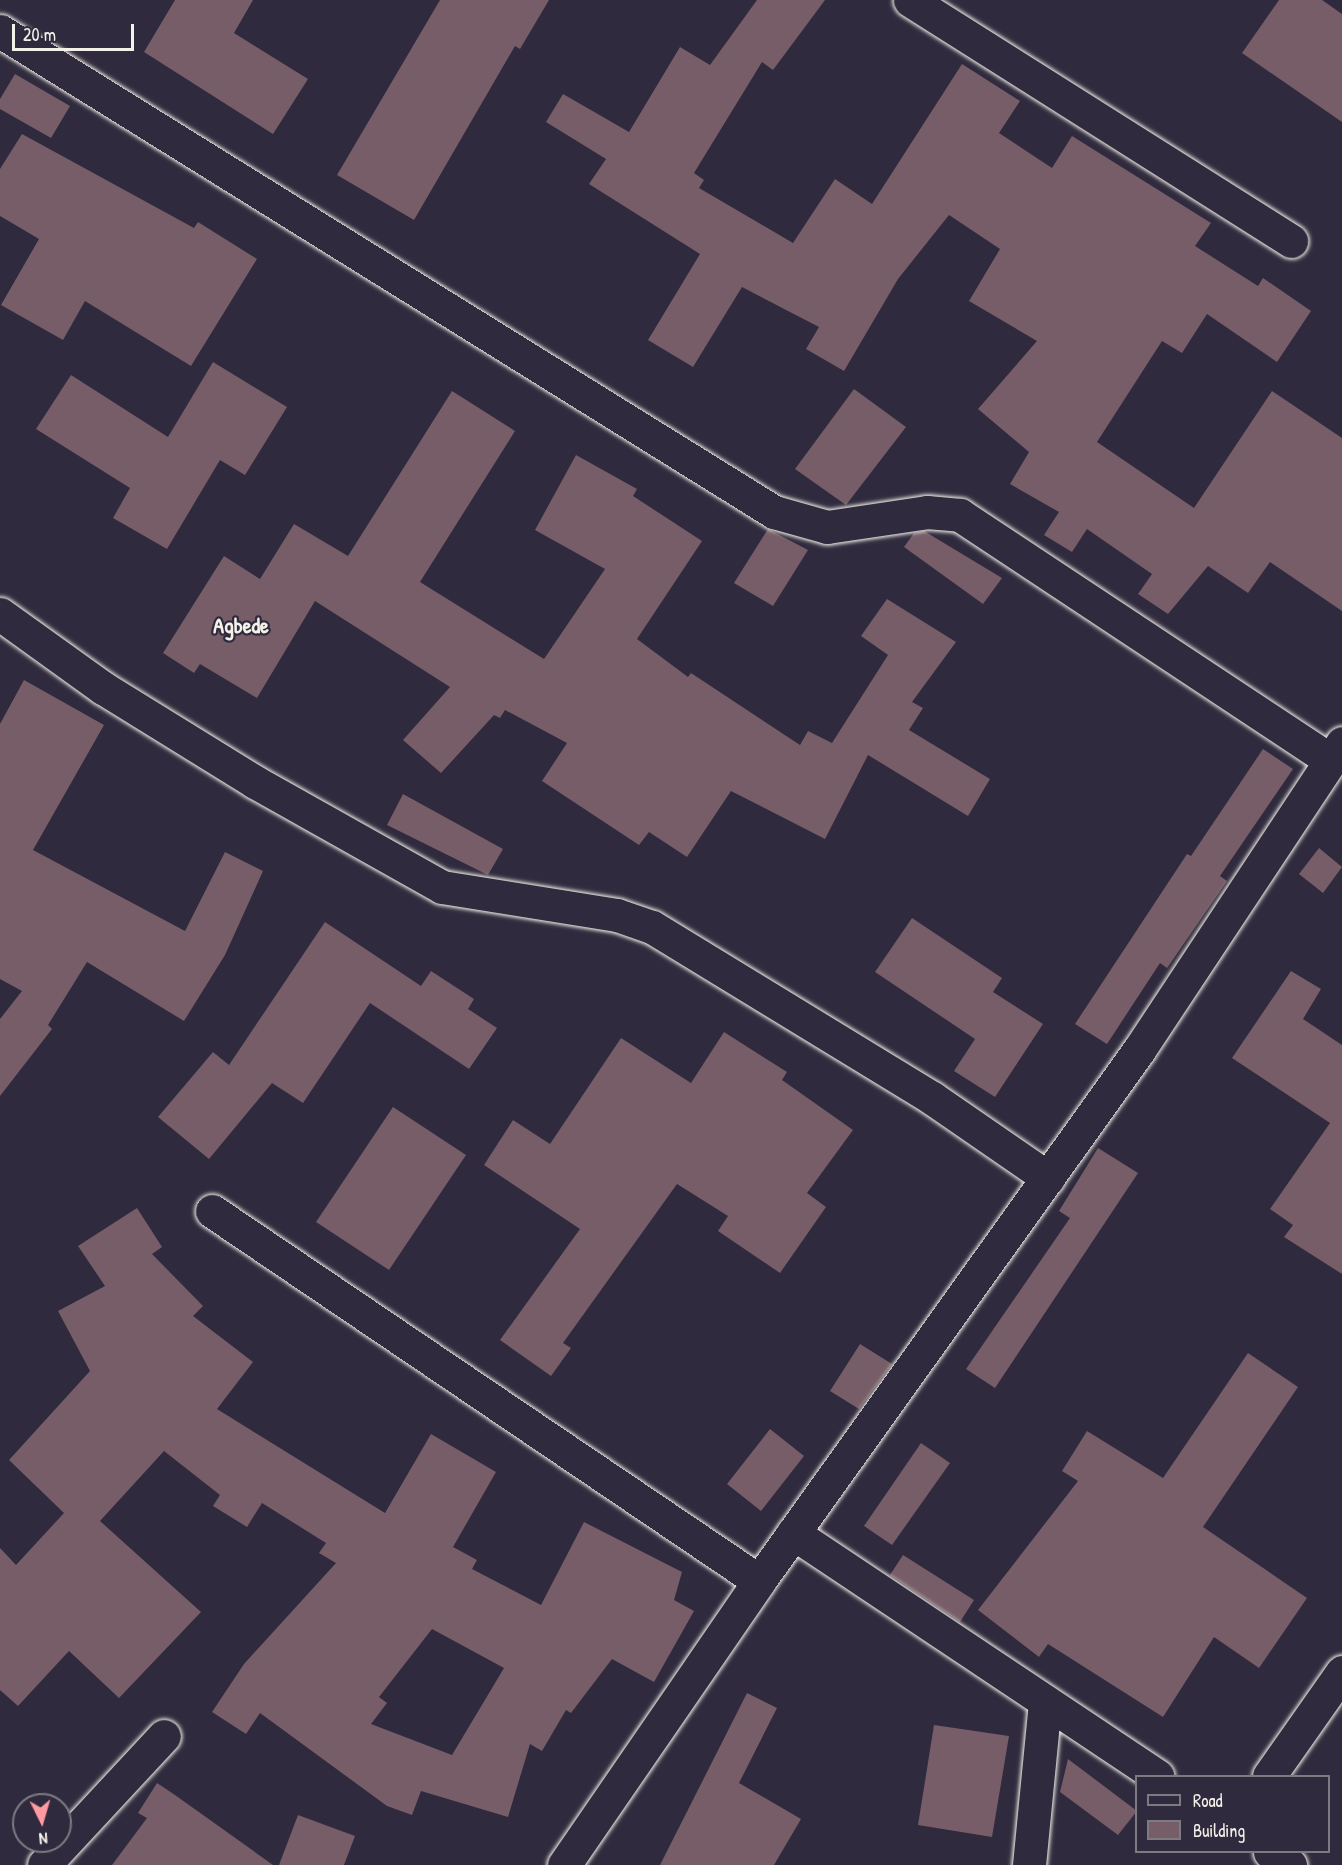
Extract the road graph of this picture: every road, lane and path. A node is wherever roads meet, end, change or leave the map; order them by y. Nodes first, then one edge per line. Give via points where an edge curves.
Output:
1 (910, 0) edge
2 (0, 30) edge
3 (1291, 241) dead end
4 (0, 614) edge
5 (1336, 752) edge
6 (1048, 1178) junction
7 (212, 1211) dead end
8 (793, 1533) junction
9 (759, 1581) junction
10 (1342, 1672) edge
11 (1045, 1702) junction
12 (164, 1736) dead end
13 (1155, 1775) edge
14 (1270, 1775) edge
15 (1273, 1853) edge
16 (44, 1865) edge
17 (564, 1865) edge
18 (1029, 1865) edge
19 (1290, 1865) edge

1 - 3 street
2 - 5 street via 774,512 827,526 927,512 960,515
4 - 6 street via 103,688 174,732 442,887 617,915 652,927 932,1098
5 - 6 street via 1139,1050
6 - 8 street
7 - 9 street
8 - 9 street
8 - 11 street
9 - 17 street
10 - 14 street
11 - 13 street
11 - 18 street
12 - 16 street
15 - 19 street

